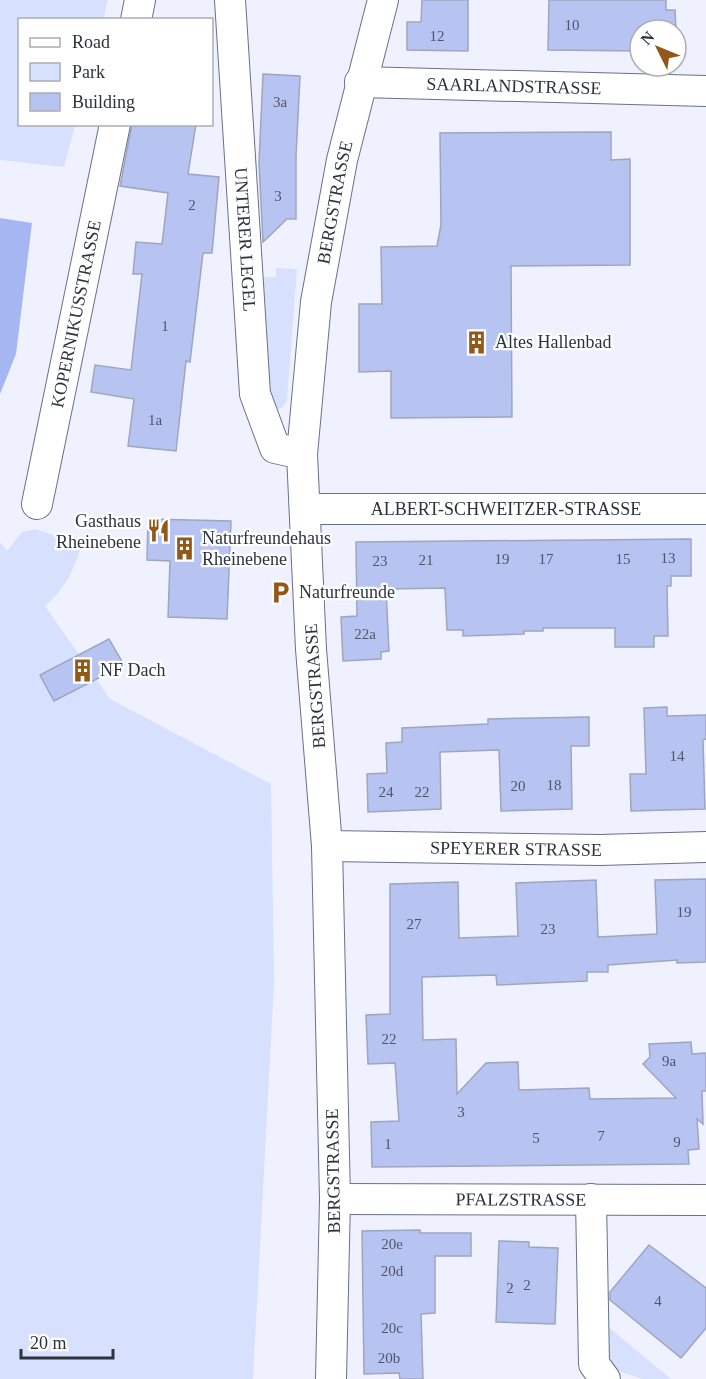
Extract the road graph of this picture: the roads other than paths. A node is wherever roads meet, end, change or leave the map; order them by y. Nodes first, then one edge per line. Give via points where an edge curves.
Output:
1 (140, 0) edge
2 (230, 0) edge
3 (383, 0) edge
4 (136, 18) edge
5 (360, 82) junction
6 (706, 91) edge
7 (115, 126) edge
8 (303, 454) junction
9 (37, 504) dead end
10 (305, 509) junction
11 (706, 509) edge
12 (327, 846) junction
13 (706, 847) edge
14 (335, 1199) junction
15 (591, 1199) junction
16 (706, 1200) edge
17 (331, 1379) edge
18 (604, 1379) edge

1 - 4 street
2 - 8 street, UNTERER LEGEL via 255,394 275,448
3 - 5 street, BERGSTRASSE
5 - 6 street, SAARLANDSTRASSE
5 - 8 street, BERGSTRASSE via 316,302
7 - 9 street, KOPERNIKUSSTRASSE
8 - 10 street, BERGSTRASSE
10 - 11 street, ALBERT-SCHWEITZER-STRASSE
10 - 12 street, BERGSTRASSE via 311,649
12 - 13 street, SPEYERER STRASSE via 600,850
12 - 14 street, BERGSTRASSE
14 - 15 street, PFALZSTRASSE
14 - 17 street, BERGSTRASSE
15 - 16 street, PFALZSTRASSE
15 - 18 street via 594,1364

